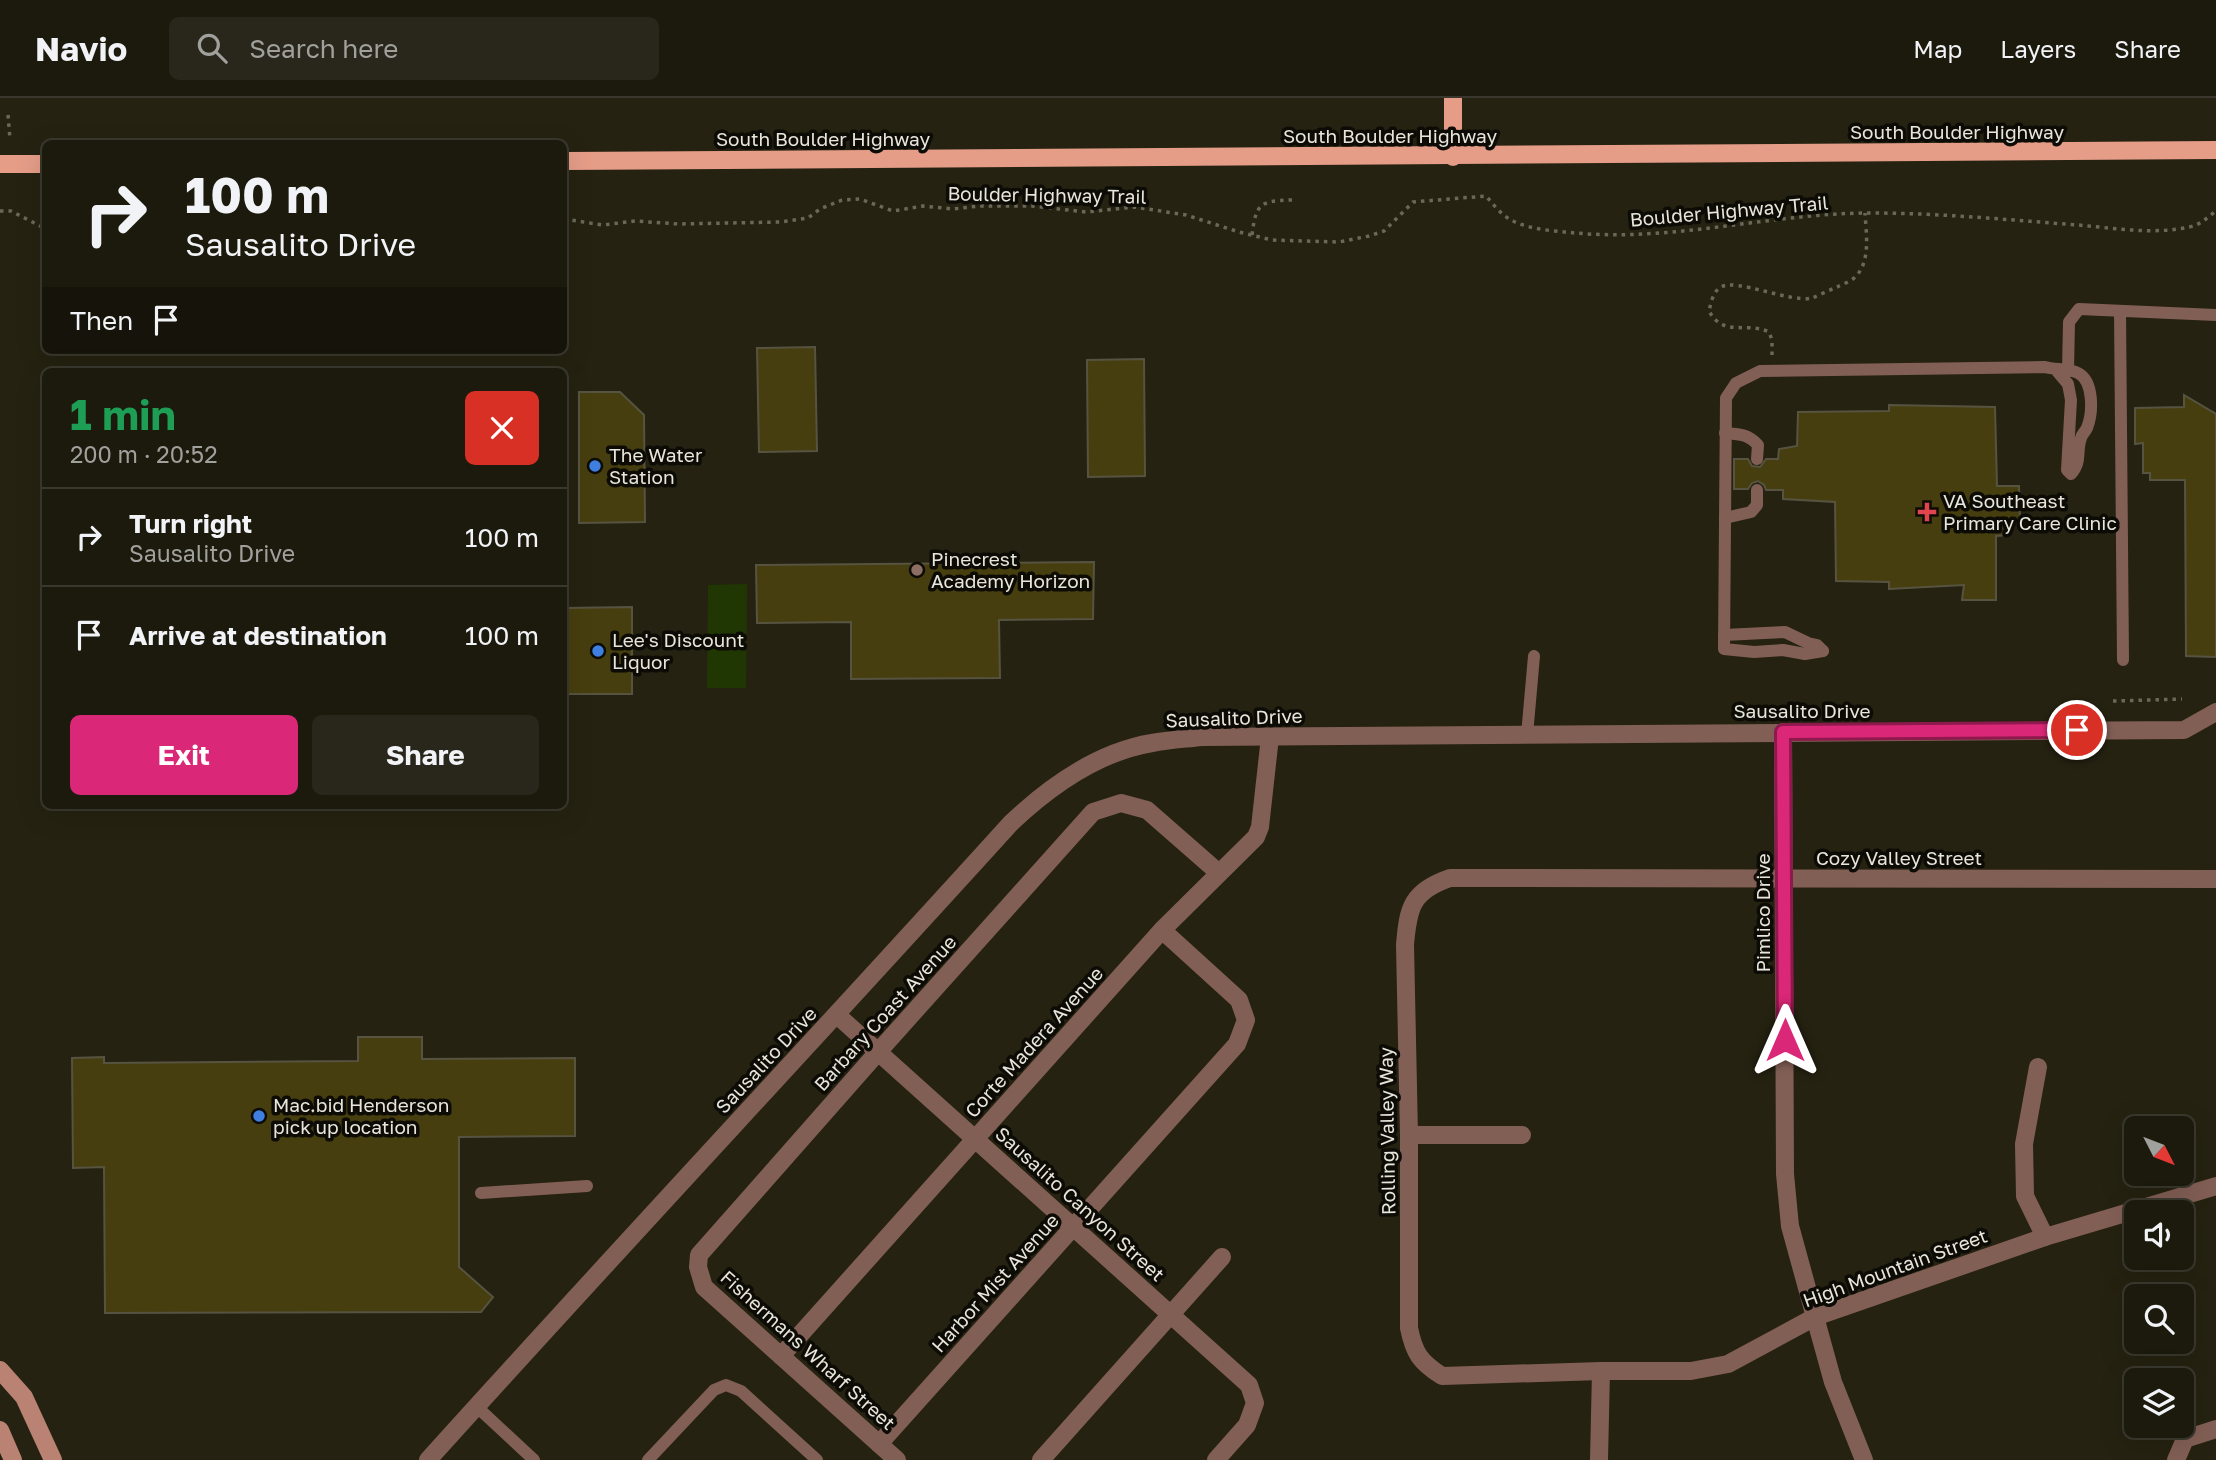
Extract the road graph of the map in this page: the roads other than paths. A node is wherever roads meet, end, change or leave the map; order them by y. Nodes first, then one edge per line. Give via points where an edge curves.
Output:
1 (1453, 98) edge
2 (2216, 150) edge
3 (1453, 157) junction
4 (567, 161) edge
5 (0, 164) edge
6 (42, 164) edge
7 (2120, 311) junction
8 (2216, 315) edge
9 (2062, 371) junction
10 (1725, 433) junction
11 (1757, 459) dead end
12 (1757, 489) dead end
13 (1725, 518) junction
14 (1724, 635) junction
15 (1534, 656) dead end
16 (2123, 660) dead end
17 (2216, 712) edge
18 (1783, 732) junction
19 (1527, 734) junction
20 (1269, 737) junction
21 (1219, 873) junction
22 (1785, 879) junction
23 (2216, 879) edge
24 (1419, 894) joint
25 (1163, 930) junction
26 (837, 1015) junction
27 (878, 1052) junction
28 (2038, 1067) dead end
29 (1409, 1135) junction
30 (1522, 1135) dead end
31 (976, 1139) junction
32 (587, 1186) dead end
33 (2216, 1186) edge
34 (481, 1193) dead end
35 (1073, 1227) junction
36 (2045, 1237) junction
37 (1222, 1257) dead end
38 (698, 1267) joint
39 (1171, 1314) junction
40 (1815, 1317) junction
41 (781, 1356) junction
42 (1425, 1366) joint
43 (0, 1370) edge
44 (1601, 1371) junction
45 (476, 1406) junction
46 (2216, 1429) edge
47 (0, 1430) edge
48 (879, 1444) junction
49 (13, 1460) edge
50 (53, 1460) edge
51 (428, 1460) edge
52 (534, 1460) edge
53 (648, 1460) edge
54 (817, 1460) edge
55 (897, 1460) edge
56 (1041, 1460) edge
57 (1216, 1460) edge
58 (1598, 1460) edge
59 (1864, 1460) edge
60 (2176, 1460) edge

1 - 3 main road
2 - 3 main road, South Boulder Highway
3 - 4 main road, South Boulder Highway
5 - 6 main road
7 - 8 lane
7 - 9 lane via 2079,309 2068,323
7 - 16 lane
9 - 9 lane via 2071,400 2067,470 2071,474 2080,463 2081,438 2090,415 2089,383 2081,374
9 - 10 lane via 2045,367 1760,370 1736,383 1726,398
10 - 11 lane via 1752,439 1758,445
10 - 13 lane
12 - 13 lane via 1751,512
13 - 14 lane
14 - 14 lane via 1785,632 1823,651 1724,649
15 - 19 lane
17 - 18 street, Sausalito Drive via 2184,730
18 - 19 street, Sausalito Drive
18 - 22 street, Pimlico Drive
19 - 20 street, Sausalito Drive
20 - 21 street, Corte Madera Avenue via 1260,827 1256,837
20 - 26 street, Sausalito Drive via 1149,743 1107,757 1069,777 1012,823
21 - 25 street, Corte Madera Avenue
21 - 27 street, Barbary Coast Avenue via 1147,810 1121,803 1093,813
22 - 23 street, Cozy Valley Street
22 - 24 street, Cozy Valley Street via 1450,878
22 - 40 street, Pimlico Drive via 1785,1174 1790,1226
24 - 29 street, Rolling Valley Way via 1407,915 1405,945
25 - 31 street, Corte Madera Avenue
25 - 35 street, Harbor Mist Avenue via 1239,1000 1246,1020 1237,1044
26 - 27 street, Sausalito Canyon Street
26 - 45 street, Sausalito Drive
27 - 31 street, Sausalito Canyon Street
27 - 38 street, Barbary Coast Avenue via 699,1255
28 - 36 street via 2024,1144 2025,1196
29 - 30 street
29 - 42 street, Rolling Valley Way via 1409,1328 1413,1348
31 - 35 street, Sausalito Canyon Street
31 - 41 street, Corte Madera Avenue
32 - 34 lane
33 - 36 street, High Mountain Street
35 - 39 street, Sausalito Canyon Street
35 - 48 street, Harbor Mist Avenue
36 - 40 street, High Mountain Street
37 - 39 street
38 - 41 street, Fishermans Wharf Street via 704,1287
39 - 56 street
39 - 57 street, Sausalito Canyon Street via 1249,1385 1255,1403 1247,1425
40 - 44 street, High Mountain Street via 1728,1364 1690,1371
40 - 59 street, Pimlico Drive via 1833,1382
41 - 48 street, Fishermans Wharf Street
42 - 44 street, High Mountain Street via 1442,1376
43 - 50 main road via 24,1397
44 - 58 street
45 - 51 street, Sausalito Drive
45 - 52 lane
46 - 60 street via 2185,1439
47 - 49 main road
48 - 55 street, Fishermans Wharf Street
53 - 54 lane via 714,1390 726,1385 741,1391

